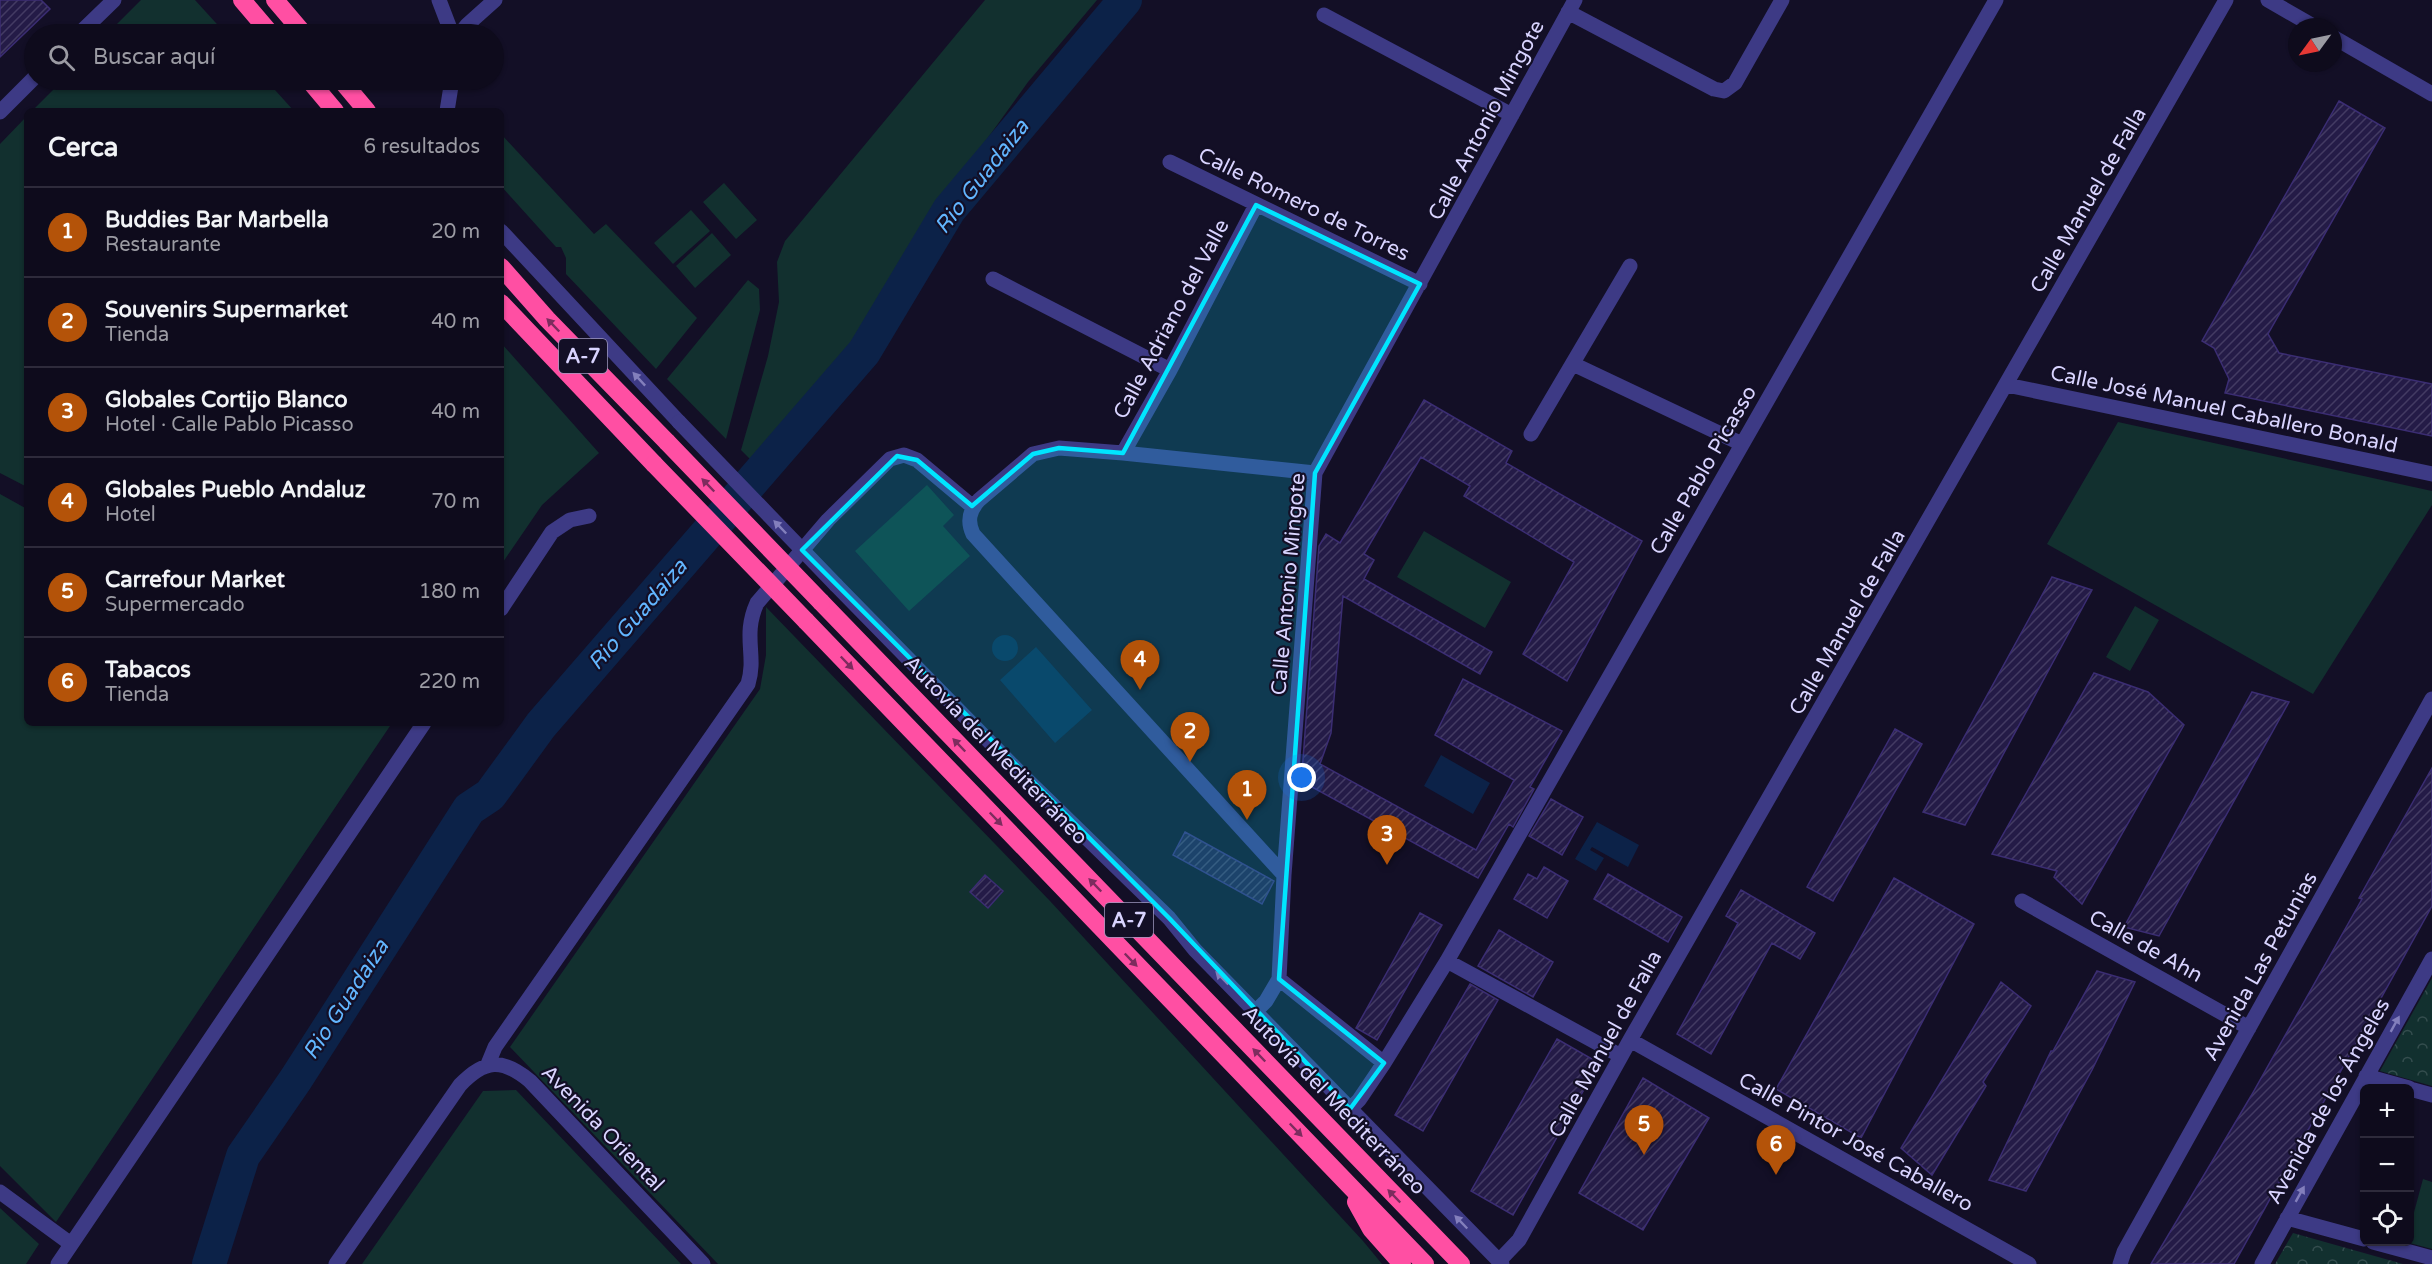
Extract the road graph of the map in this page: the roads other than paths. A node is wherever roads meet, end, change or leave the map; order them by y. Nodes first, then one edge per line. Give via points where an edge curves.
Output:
1 (114, 0) edge
2 (242, 0) edge
3 (275, 0) edge
4 (438, 0) edge
5 (495, 0) edge
6 (1782, 0) edge
7 (1996, 0) edge
8 (2226, 0) edge
9 (2268, 0) edge
10 (1571, 6) edge
11 (1324, 15) dead end
12 (2299, 18) edge
13 (89, 24) edge
14 (262, 24) edge
15 (295, 24) edge
16 (448, 24) edge
17 (468, 24) edge
18 (2342, 42) edge
19 (24, 88) edge
20 (317, 90) edge
21 (349, 90) edge
22 (450, 90) edge
23 (2432, 94) edge
24 (332, 108) edge
25 (364, 108) edge
26 (447, 108) edge
27 (0, 112) edge
28 (1512, 116) junction
29 (1170, 162) dead end
30 (1256, 205) junction
31 (504, 234) edge
32 (1630, 266) dead end
33 (504, 270) edge
34 (993, 279) dead end
35 (1420, 284) junction
36 (504, 306) edge
37 (1573, 364) junction
38 (1170, 370) junction
39 (2007, 385) junction
40 (1531, 434) dead end
41 (1742, 444) junction
42 (1123, 453) junction
43 (1316, 474) junction
44 (2432, 474) edge
45 (973, 507) junction
46 (589, 516) dead end
47 (504, 604) edge
48 (2432, 699) edge
49 (422, 726) edge
50 (1284, 875) junction
51 (2022, 901) dead end
52 (2432, 959) edge
53 (1447, 961) junction
54 (1278, 979) junction
55 (1255, 1012) junction
56 (2249, 1028) junction
57 (1630, 1040) junction
58 (1621, 1056) junction
59 (488, 1064) junction
60 (1384, 1064) junction
61 (2366, 1076) junction
62 (2392, 1084) edge
63 (2414, 1090) edge
64 (2432, 1095) edge
65 (1350, 1109) junction
66 (1343, 1180) junction
67 (0, 1192) edge
68 (2287, 1218) junction
69 (1435, 1238) junction
70 (2360, 1238) edge
71 (71, 1244) junction
72 (2388, 1246) edge
73 (2122, 1258) edge
74 (2432, 1258) edge
75 (1501, 1262) edge
76 (57, 1264) edge
77 (336, 1264) edge
78 (704, 1264) edge
79 (1402, 1264) edge
80 (1425, 1264) edge
81 (1461, 1264) edge
82 (1476, 1264) edge
83 (2029, 1264) edge
84 (2108, 1264) edge
85 (2262, 1264) edge

1 - 13 street
2 - 14 highway
3 - 15 highway
4 - 16 street
5 - 17 street
6 - 10 street via 1728,89 1714,89
7 - 41 street, Calle Pablo Picasso
8 - 39 street, Calle Manuel de Falla
9 - 12 street
10 - 28 street, Calle Antonio Mingote
11 - 28 street
18 - 23 street
19 - 27 street
20 - 24 highway
21 - 25 highway
22 - 26 street
28 - 35 street, Calle Antonio Mingote
29 - 30 street, Calle Romero de Torres
30 - 35 street, Calle Romero de Torres
30 - 38 street, Calle Adriano del Valle
55 -> 31 street, bridge via 1169,918 836,585
32 - 37 street
69 -> 33 highway, Autovía del Mediterráneo / A-7, bridge
34 - 38 street
35 - 43 street, Calle Antonio Mingote
36 -> 66 highway, A-7, bridge
37 - 40 street
37 - 41 street
38 - 42 street, Calle Adriano del Valle
39 - 44 street, Calle José Manuel Caballero Bonald
39 - 57 street, Calle Manuel de Falla
41 - 53 street, Calle Pablo Picasso
42 - 43 street
42 - 45 street via 1059,448 1032,454
43 - 50 street, Calle Antonio Mingote
45 - 50 street via 969,519 973,534
45 - 59 street via 917,459 904,455 890,459 828,520 756,603 748,632 748,684 495,1047
46 - 47 street via 570,520 552,532
48 - 56 street, Avenida Las Petunias
49 - 71 street
50 - 54 street, Calle Antonio Mingote
51 - 56 street, Calle de Ahn
61 -> 52 street, Avenida de los Ángeles
53 - 58 street
53 - 60 street, Calle Pablo Picasso
54 - 55 street, Calle Antonio Mingote
54 - 60 street
55 - 65 street
56 - 73 street, Avenida Las Petunias
57 - 58 street, Calle Manuel de Falla
57 - 83 street, Calle Pintor José Caballero
58 - 75 street, Calle Manuel de Falla via 1519,1240
59 - 77 street via 460,1085
59 - 78 street, Avenida Oriental via 511,1068 530,1081
60 - 65 street, Calle Pablo Picasso
61 - 62 street
68 -> 61 street, Avenida de los Ángeles
63 - 64 street
75 -> 65 street
66 - 79 highway via 1371,1229
66 - 80 highway, A-7
67 - 71 street
68 - 70 street
68 - 85 street, Avenida de los Ángeles
69 - 81 highway, Autovía del Mediterráneo / A-7
69 - 82 highway
71 - 76 street
72 - 74 street
73 - 84 street, Avenida Las Petunias via 2118,1255

